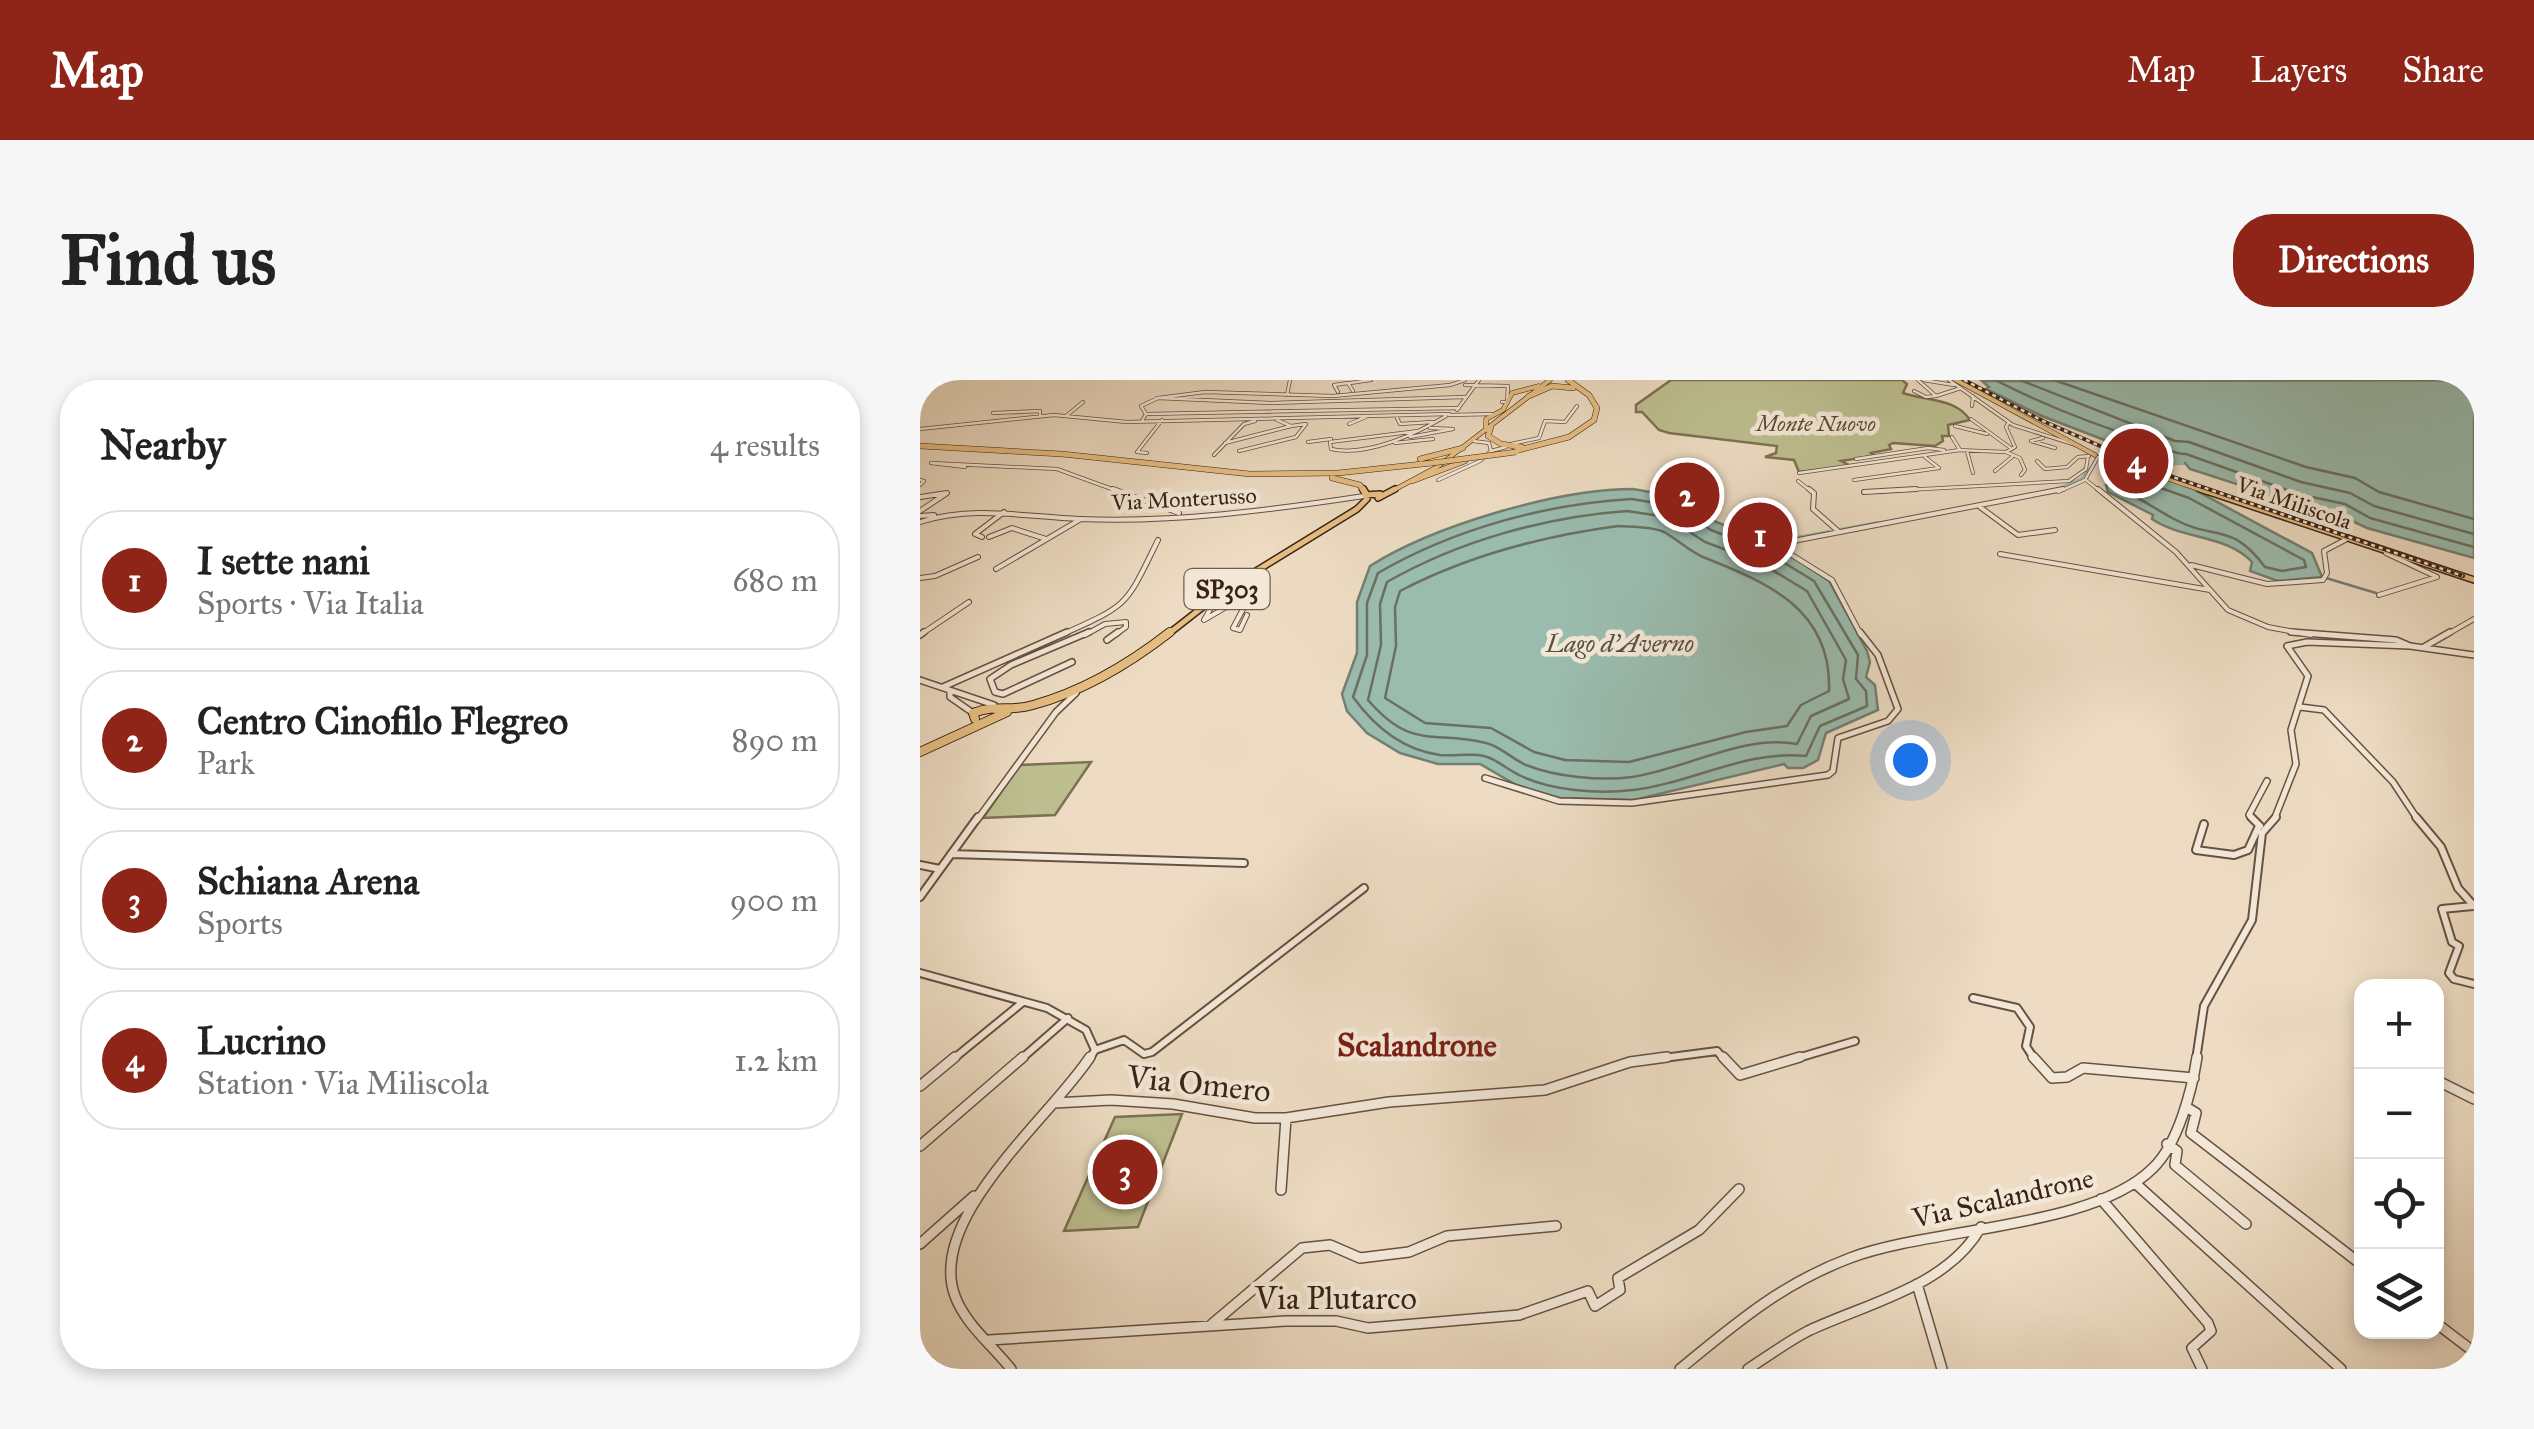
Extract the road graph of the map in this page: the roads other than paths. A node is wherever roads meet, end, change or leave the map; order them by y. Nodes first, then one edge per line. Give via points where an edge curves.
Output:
1 (937, 380) edge
2 (1290, 380) edge
3 (1371, 380) edge
4 (1570, 380) edge
5 (1585, 380) edge
6 (1921, 380) edge
7 (930, 381) edge
8 (1547, 381) edge
9 (920, 382) edge
10 (1472, 382) edge
11 (1956, 382) edge
12 (1350, 383) dead end
13 (1536, 386) joint
14 (1523, 389) junction
15 (924, 390) dead end
16 (1914, 391) dead end
17 (1285, 395) junction
18 (1530, 395) junction
19 (1975, 395) junction
20 (1936, 396) junction
21 (1151, 398) junction
22 (1465, 398) junction
23 (1592, 398) junction
24 (1083, 402) dead end
25 (1302, 402) junction
26 (1320, 402) junction
27 (1504, 402) junction
28 (1577, 406) dead end
29 (1972, 406) dead end
30 (1298, 408) junction
31 (1317, 408) junction
32 (1459, 408) junction
33 (1263, 410) junction
34 (993, 412) dead end
35 (1146, 414) junction
36 (1448, 414) junction
37 (1496, 414) junction
38 (1065, 416) junction
39 (1366, 416) junction
40 (1468, 416) junction
41 (1039, 417) junction
42 (1256, 417) junction
43 (1488, 417) junction
44 (1503, 417) junction
45 (1278, 418) junction
46 (1407, 418) dead end
47 (1398, 419) junction
48 (1970, 419) dead end
49 (1142, 420) junction
50 (1162, 420) junction
51 (1439, 421) junction
52 (2009, 422) junction
53 (1349, 424) dead end
54 (1291, 426) junction
55 (1955, 426) dead end
56 (1284, 428) junction
57 (1428, 428) junction
58 (920, 429) edge
59 (1489, 429) junction
60 (1238, 430) junction
61 (1450, 430) dead end
62 (1418, 431) junction
63 (1299, 434) junction
64 (1988, 435) junction
65 (1251, 436) junction
66 (1404, 437) junction
67 (1952, 437) dead end
68 (2044, 437) junction
69 (2060, 438) junction
70 (1336, 439) junction
71 (1433, 440) dead end
72 (1473, 440) junction
73 (1308, 442) dead end
74 (1226, 443) junction
75 (1392, 443) junction
76 (1269, 444) junction
77 (1552, 444) junction
78 (920, 446) edge
79 (2079, 446) junction
80 (1462, 448) junction
81 (2054, 448) dead end
82 (1512, 449) junction
83 (1240, 450) dead end
84 (1960, 450) junction
85 (2009, 450) junction
86 (1967, 451) junction
87 (1147, 453) dead end
88 (1493, 453) junction
89 (1214, 454) dead end
90 (1924, 456) junction
91 (2099, 456) junction
92 (1470, 458) junction
93 (2012, 458) junction
94 (1856, 459) dead end
95 (2052, 459) dead end
96 (2037, 461) dead end
97 (1431, 462) junction
98 (2057, 467) junction
99 (2065, 467) junction
100 (965, 468) dead end
101 (1995, 471) dead end
102 (1311, 472) junction
103 (1799, 473) dead end
104 (1973, 473) dead end
105 (2059, 474) dead end
106 (1286, 475) junction
107 (2020, 476) dead end
108 (1412, 480) junction
109 (1438, 480) dead end
110 (1854, 480) dead end
111 (2086, 480) junction
112 (1798, 481) dead end
113 (1864, 492) dead end
114 (1366, 496) junction
115 (920, 497) edge
116 (1978, 506) junction
117 (1005, 511) junction
118 (1180, 514) junction
119 (920, 516) edge
120 (1080, 519) junction
121 (2055, 530) dead end
122 (1839, 532) junction
123 (989, 536) dead end
124 (982, 537) dead end
125 (1046, 539) junction
126 (1158, 540) dead end
127 (2345, 540) junction
128 (2000, 554) dead end
129 (978, 558) dead end
130 (2402, 560) junction
131 (2190, 565) junction
132 (996, 569) dead end
133 (1246, 577) junction
134 (920, 578) edge
135 (2474, 580) edge
136 (2210, 590) junction
137 (2381, 595) dead end
138 (969, 602) dead end
139 (1247, 615) dead end
140 (2474, 619) edge
141 (920, 636) edge
142 (1107, 640) dead end
143 (2410, 646) junction
144 (2424, 647) junction
145 (1027, 648) junction
146 (1039, 654) junction
147 (2474, 655) edge
148 (1072, 662) dead end
149 (920, 680) edge
150 (1090, 685) junction
151 (943, 687) junction
152 (950, 691) junction
153 (1058, 700) junction
154 (2300, 708) junction
155 (1000, 710) junction
156 (1056, 712) junction
157 (974, 716) junction
158 (988, 718) junction
159 (962, 732) junction
160 (920, 752) edge
161 (1485, 778) dead end
162 (2267, 781) dead end
163 (2269, 823) junction
164 (2204, 824) dead end
165 (2259, 826) junction
166 (951, 854) junction
167 (1244, 863) dead end
168 (920, 865) edge
169 (940, 869) junction
170 (1364, 888) dead end
171 (920, 897) edge
172 (2474, 906) edge
173 (920, 973) edge
174 (2474, 984) edge
175 (1974, 998) dead end
176 (1024, 1002) junction
177 (1068, 1018) junction
178 (1856, 1041) dead end
179 (1095, 1050) junction
180 (2194, 1078) junction
181 (2444, 1084) edge
182 (920, 1086) edge
183 (2474, 1099) edge
184 (1054, 1104) junction
185 (2186, 1107) junction
186 (1286, 1118) junction
187 (2167, 1144) junction
188 (920, 1146) edge
189 (990, 1182) junction
190 (2135, 1183) junction
191 (1739, 1189) dead end
192 (1281, 1190) dead end
193 (2101, 1199) junction
194 (2246, 1224) dead end
195 (1556, 1226) dead end
196 (1982, 1226) junction
197 (920, 1244) edge
198 (2354, 1259) edge
199 (1917, 1284) junction
200 (1211, 1324) junction
201 (2444, 1329) edge
202 (989, 1340) junction
203 (2474, 1352) edge
204 (1011, 1369) edge
205 (1680, 1369) edge
206 (1748, 1369) edge
207 (1942, 1369) edge
208 (2202, 1369) edge
209 (2341, 1369) edge

1 - 7 street
2 - 17 street
3 - 12 street
4 - 23 highway
5 - 23 highway
6 - 11 street
6 - 20 street
7 - 9 street
7 - 15 street
8 - 13 highway
8 - 18 main road
10 - 17 street
10 - 22 street
10 - 27 street via 1508,386
11 - 19 main road, Via Miliscola
11 - 20 street
13 - 14 main road
14 - 18 main road via 1532,390
14 - 27 main road
16 - 20 street
17 - 21 street via 1210,387
18 - 23 highway via 1562,385
18 - 44 main road
19 - 29 street
19 - 52 street
19 - 69 main road, Via Miliscola
21 - 25 street
21 - 35 street via 1141,406
22 - 26 street
22 - 32 street
23 - 77 highway via 1591,426
23 - 82 highway via 1600,415 1590,430 1564,443
24 - 38 street
25 - 26 street
25 - 30 street
26 - 31 street
27 - 37 main road
28 - 82 street via 1565,422 1545,422 1539,438
30 - 31 street
30 - 33 street
31 - 32 street
32 - 36 street
32 - 40 street
33 - 35 street
33 - 42 street
34 - 41 street via 1030,410 1042,412
35 - 49 street
36 - 39 street
36 - 40 street
36 - 51 street
37 - 40 street
37 - 43 main road
38 - 41 street
38 - 49 street
39 - 45 street
39 - 47 street
39 - 53 street
41 - 58 street
42 - 45 street
42 - 50 street
43 - 44 main road
43 - 59 main road
44 - 59 main road
45 - 54 street
45 - 60 street
46 - 47 street
47 - 51 street
48 - 64 street
49 - 50 street
50 - 87 street via 1137,452
51 - 57 street
52 - 68 street
52 - 85 street via 2016,447
54 - 56 street
54 - 63 street via 1306,424
55 - 64 street
56 - 63 street
56 - 65 street
57 - 61 street
57 - 62 street
57 - 66 street via 1454,429
59 - 72 main road
59 - 77 highway via 1499,444
60 - 65 street
60 - 74 street
62 - 66 street
62 - 70 street
63 - 76 street
64 - 85 street
65 - 74 street
65 - 76 street
66 - 75 street
67 - 84 street
68 - 79 street
68 - 81 street via 2031,440
69 - 79 main road, Via Miliscola
69 - 91 main road
70 - 73 street
70 - 75 street via 1330,442 1333,451
71 - 75 street
72 - 80 main road
72 - 88 street via 1490,444
74 - 89 street
76 - 83 street
77 - 82 highway
78 - 102 highway
78 - 106 highway
79 - 91 main road, Via Miliscola
80 - 102 highway
80 - 108 main road
82 - 88 highway, bridge
82 - 92 highway, bridge
84 - 86 street
84 - 90 street
84 - 94 street
85 - 86 street
85 - 93 street
86 - 104 street
88 - 92 highway, bridge
88 - 109 street
90 - 103 street
90 - 110 street via 1940,468
91 - 99 street
91 - 111 street
91 - 113 street via 2073,479
91 - 127 main road, Via Miliscola
92 - 97 highway, bridge
92 - 108 highway
93 - 101 street
93 - 107 street via 2020,458
95 - 98 street
96 - 98 street via 2043,469
97 - 102 highway
97 - 106 highway
98 - 99 street
99 - 105 street
100 - 118 street via 932,463 1057,469
106 - 114 highway via 1347,481 1362,486
108 - 114 main road
111 - 116 street
111 - 131 street
112 - 122 street via 1814,493 1815,512
114 - 118 street, Via Monterusso via 1248,513
114 - 133 main road, SP303
115 - 119 street via 947,493
116 - 121 street via 2018,535
116 - 122 street
117 - 119 street, Via Monterusso
117 - 120 street, Via Monterusso
117 - 124 street via 975,534
118 - 120 street, Via Monterusso
120 - 125 street
122 - 161 street via 1782,543 1832,580 1878,655 1898,710 1888,721 1838,738 1828,775 1632,803 1559,801
123 - 125 street via 1012,528
125 - 132 street
126 - 145 street via 1125,604
127 - 130 main road, Via Miliscola
127 - 131 street via 2322,554 2326,578 2267,584
128 - 136 street
129 - 134 street
130 - 135 main road, Via Miliscola
130 - 137 street via 2437,577
131 - 136 street
133 - 139 street via 1212,604 1204,620 1252,592 1233,628 1240,630
133 - 150 main road, SP303 via 1135,662
136 - 143 street via 2221,606 2262,626
138 - 141 street
140 - 144 street
142 - 146 street via 1126,622 1111,621
143 - 144 street
143 - 154 street, Via Scalandrone via 2289,644 2308,676
144 - 147 street
145 - 146 street
145 - 151 street
146 - 148 street via 995,674 995,692 1010,692
149 - 151 street
150 - 153 main road, SP303
150 - 153 main road
151 - 152 street
152 - 155 street
152 - 157 street
153 - 155 main road
153 - 156 street
153 - 156 street
154 - 163 street, Via Scalandrone via 2291,730 2296,764 2279,814
154 - 172 street via 2324,710 2389,776
155 - 157 main road
155 - 158 main road
156 - 166 street
157 - 158 main road
157 - 159 main road
158 - 159 main road
159 - 160 main road
162 - 165 street via 2249,815
163 - 165 street
163 - 180 street, Via Scalandrone via 2252,920 2204,1006
164 - 165 street via 2196,850 2234,855 2248,850
166 - 167 street
166 - 169 street
168 - 169 street
169 - 171 street
170 - 179 street via 1152,1052 1124,1040
172 - 174 street via 2442,909 2459,946 2450,973
173 - 176 street
175 - 180 street via 2017,1008 2030,1027 2026,1046 2052,1078 2083,1068
176 - 177 street
176 - 182 street
177 - 179 street via 1086,1030
177 - 188 street
178 - 186 street, Via Omero via 1740,1075 1718,1051 1630,1062 1545,1090
179 - 184 street
180 - 185 street, Via Scalandrone
181 - 183 street
184 - 186 street, Via Omero via 1111,1100
184 - 189 street
185 - 187 street, Via Scalandrone
185 - 198 street via 2196,1113 2191,1132
186 - 192 street
187 - 190 street, Via Scalandrone via 2156,1166
187 - 194 street via 2176,1151 2174,1165
189 - 197 street
189 - 202 street via 957,1232 950,1260 954,1294
190 - 193 street, Via Scalandrone
190 - 209 street
191 - 200 street, Via Plutarco via 1682,1245 1618,1278 1620,1290 1595,1306 1588,1291 1519,1314 1368,1328 1336,1322
193 - 196 street, Via Scalandrone
193 - 208 street via 2208,1323 2211,1331 2192,1348
195 - 200 street via 1447,1236 1409,1252 1360,1258 1330,1245 1302,1248
196 - 199 street via 1976,1245
196 - 205 street, Via Scalandrone via 1852,1258 1768,1298
199 - 206 street via 1804,1332
199 - 207 street
200 - 202 street, Via Plutarco
201 - 203 street
202 - 204 street

